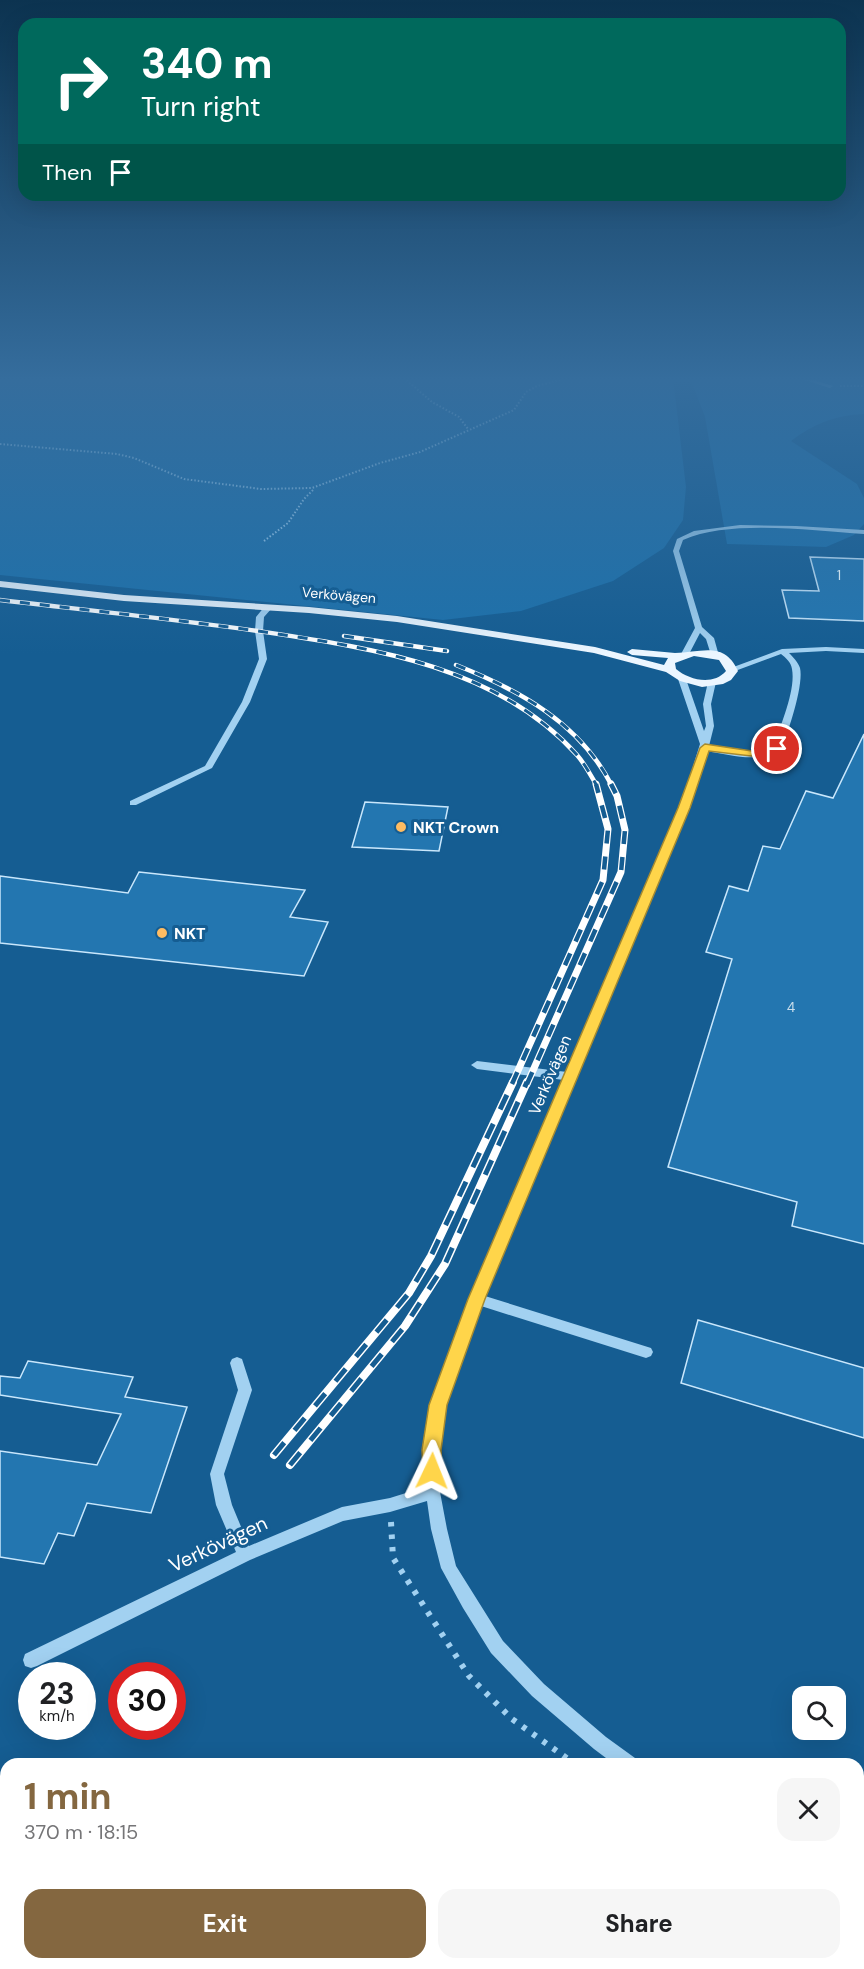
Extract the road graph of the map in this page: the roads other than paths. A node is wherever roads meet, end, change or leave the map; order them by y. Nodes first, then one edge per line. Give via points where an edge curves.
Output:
1 (864, 531) edge
2 (0, 584) edge
3 (268, 608) junction
4 (699, 628) junction
5 (595, 650) junction
6 (782, 651) junction
7 (864, 651) edge
8 (681, 655) junction
9 (716, 656) junction
10 (732, 669) junction
11 (670, 670) junction
12 (682, 679) junction
13 (712, 682) junction
14 (705, 748) junction
15 (133, 803) dead end
16 (477, 1065) dead end
17 (571, 1077) junction
18 (477, 1299) junction
19 (646, 1352) dead end
20 (237, 1363) dead end
21 (433, 1492) junction
22 (244, 1555) junction
23 (31, 1660) dead end
24 (621, 1758) edge

1 - 4 street via 725,527 685,536 676,551
2 - 3 main road, Verkövägen
3 - 5 main road, Verkövägen via 397,619
3 - 15 street via 260,617 262,659 246,702 208,768
4 - 8 street
4 - 9 street via 710,638
5 - 8 main road
5 - 11 main road, Verkövägen
6 - 7 street
6 - 10 street
6 - 14 street via 796,669 777,749 769,754 752,754
8 - 9 main road
8 - 11 main road via 670,662
9 - 10 main road via 727,661
10 - 13 main road via 728,677
11 - 12 main road, Verkövägen
12 - 13 main road
12 - 14 street
13 - 14 street, Verkövägen
14 - 17 street, Verkövägen via 684,808
16 - 17 street
17 - 18 street, Verkövägen
18 - 19 street
18 - 21 street, Verkövägen via 438,1405 432,1450
20 - 22 street via 245,1390 217,1474 224,1505
21 - 22 street, Verkövägen via 342,1514
21 - 24 street, Verkövägen via 449,1568 497,1647 538,1690
22 - 23 street, Verkövägen

